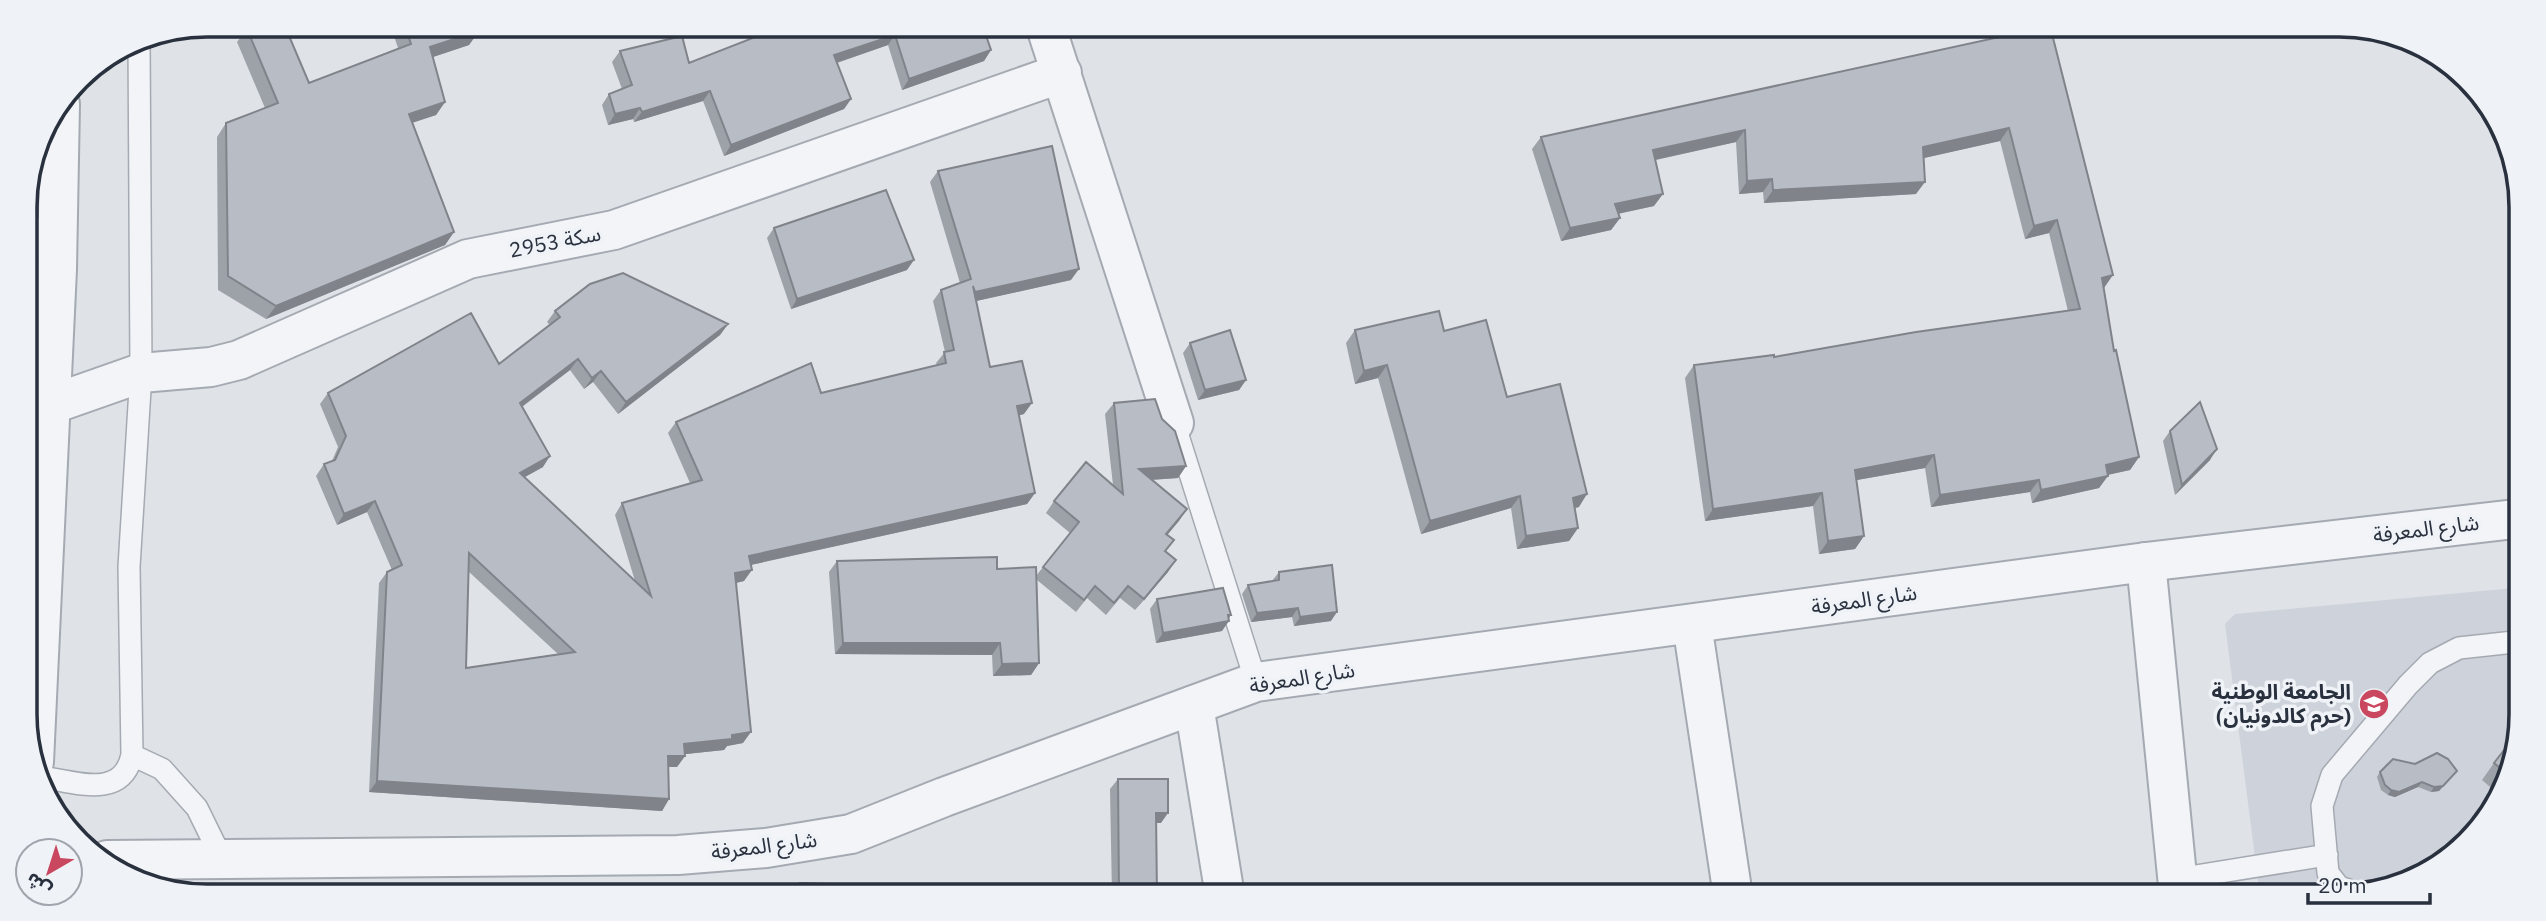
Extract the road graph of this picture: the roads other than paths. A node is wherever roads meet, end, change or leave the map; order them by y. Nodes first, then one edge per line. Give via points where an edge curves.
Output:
1 (1050, 37) edge
2 (139, 51) edge
3 (1062, 73) junction
4 (57, 125) edge
5 (41, 237) edge
6 (40, 297) edge
7 (141, 373) junction
8 (50, 405) junction
9 (1174, 423) joint
10 (2509, 520) edge
11 (2146, 562) junction
12 (1692, 624) junction
13 (2509, 643) edge
14 (1256, 682) junction
15 (37, 695) edge
16 (1194, 705) junction
17 (132, 755) junction
18 (49, 778) edge
19 (2327, 855) junction
20 (222, 859) junction
21 (119, 860) edge
22 (1223, 884) edge
23 (1731, 884) edge
24 (2178, 884) edge
25 (2196, 884) edge
26 (2338, 884) edge

1 - 3 street
2 - 7 lane
3 - 7 street, سكة 2953 via 614,230 468,259 239,360
3 - 9 street
4 - 5 street
5 - 6 street
6 - 8 street
7 - 8 street, سكة 2953
7 - 17 lane via 129,567
8 - 15 street
9 - 14 lane
10 - 11 street, شارع المعرفة
11 - 12 street, شارع المعرفة
11 - 24 street
12 - 14 street, شارع المعرفة
12 - 23 street
13 - 19 lane via 2459,648 2430,663 2413,679 2332,775 2322,806
14 - 16 street, شارع المعرفة
16 - 20 street, شارع المعرفة via 851,834 766,848 678,855
16 - 22 street
17 - 18 lane via 129,770 118,781 102,785
17 - 20 lane via 162,769 197,807
19 - 25 lane
19 - 26 lane via 2333,880
20 - 21 street, شارع المعرفة

